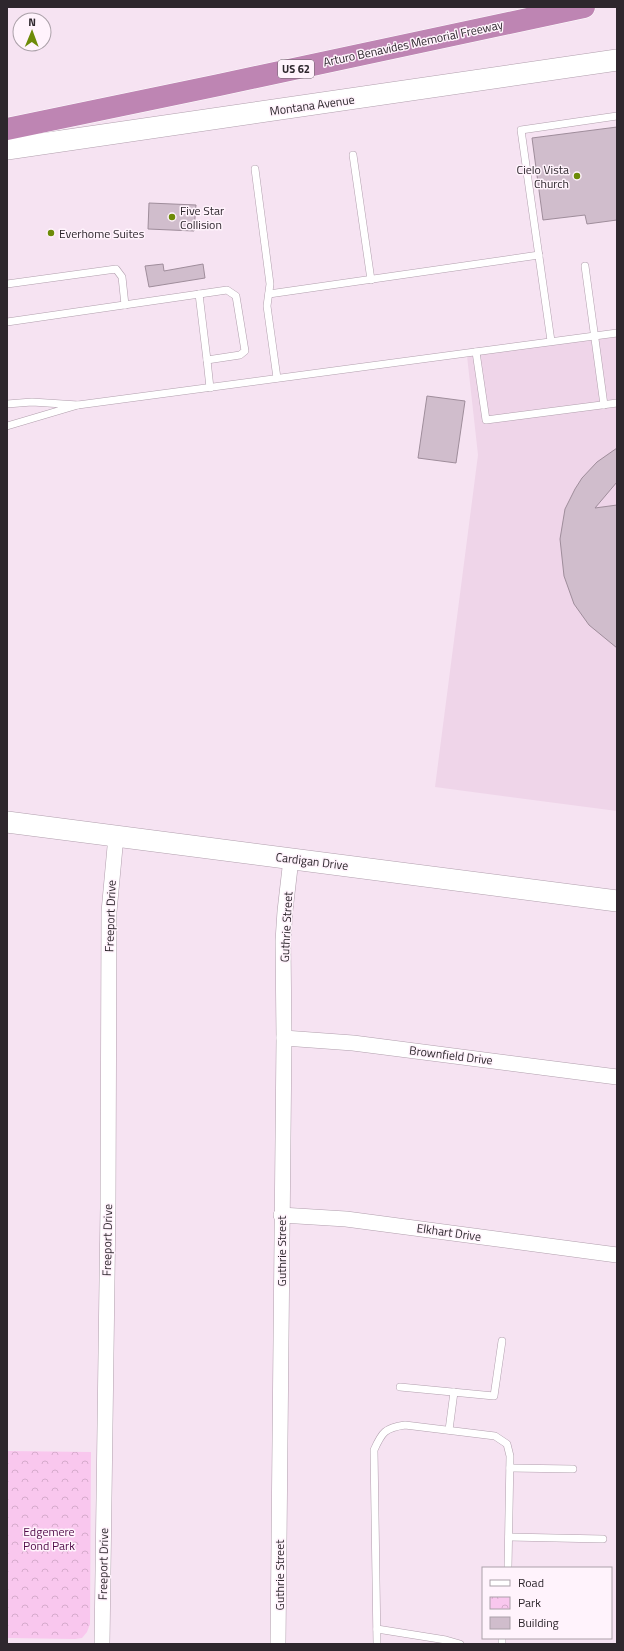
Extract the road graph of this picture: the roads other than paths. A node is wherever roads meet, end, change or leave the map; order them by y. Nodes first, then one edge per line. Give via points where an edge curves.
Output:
1 (584, 7) edge
2 (617, 60) edge
3 (617, 116) edge
4 (7, 129) edge
5 (7, 148) edge
6 (353, 155) dead end
7 (256, 169) dead end
8 (539, 255) junction
9 (585, 266) dead end
10 (371, 280) junction
11 (7, 284) edge
12 (199, 294) junction
13 (269, 294) junction
14 (125, 305) junction
15 (7, 322) edge
16 (617, 333) edge
17 (595, 336) junction
18 (552, 341) junction
19 (476, 352) junction
20 (207, 360) junction
21 (277, 378) junction
22 (210, 388) junction
23 (617, 403) edge
24 (7, 404) edge
25 (78, 405) junction
26 (604, 405) junction
27 (7, 426) edge
28 (7, 822) edge
29 (116, 836) junction
30 (291, 859) junction
31 (617, 900) edge
32 (284, 1038) junction
33 (617, 1077) edge
34 (281, 1215) junction
35 (617, 1255) edge
36 (502, 1341) dead end
37 (400, 1386) dead end
38 (454, 1392) junction
39 (449, 1430) junction
40 (510, 1468) junction
41 (573, 1469) dead end
42 (508, 1537) junction
43 (603, 1539) dead end
44 (508, 1567) edge
45 (377, 1629) junction
46 (102, 1644) edge
47 (278, 1644) edge
48 (377, 1644) edge
49 (460, 1644) edge

1 - 4 highway, Arturo Benavides Memorial Freeway / US 62
2 - 5 street, Montana Avenue
3 - 8 lane via 521,130
6 - 10 lane
7 - 13 lane via 270,284
8 - 10 lane
8 - 18 lane
9 - 17 lane
10 - 13 lane
11 - 14 lane via 116,269 122,277
12 - 14 lane
12 - 20 lane
12 - 20 lane via 227,290 236,296 244,351 240,355
13 - 21 lane via 267,306
14 - 15 lane
16 - 17 lane
17 - 18 lane
17 - 26 lane
18 - 19 lane
19 - 21 lane
19 - 26 lane via 486,420
20 - 22 lane
21 - 22 lane
22 - 25 lane
23 - 26 lane
24 - 25 lane via 32,402
25 - 27 lane
28 - 29 street, Cardigan Drive
29 - 30 street, Cardigan Drive
29 - 46 street, Freeport Drive via 109,912
30 - 31 street, Cardigan Drive
30 - 32 street, Guthrie Street via 283,941
32 - 33 street, Brownfield Drive via 353,1043
32 - 34 street, Guthrie Street
34 - 35 street, Elkhart Drive via 346,1218
34 - 47 street, Guthrie Street
36 - 38 lane via 494,1396
37 - 38 lane
38 - 39 lane
39 - 40 lane via 496,1436 507,1444
39 - 45 lane via 404,1425 390,1427 380,1437 374,1450
40 - 41 lane
40 - 42 lane
42 - 43 lane
42 - 44 lane
45 - 48 lane
45 - 49 lane

